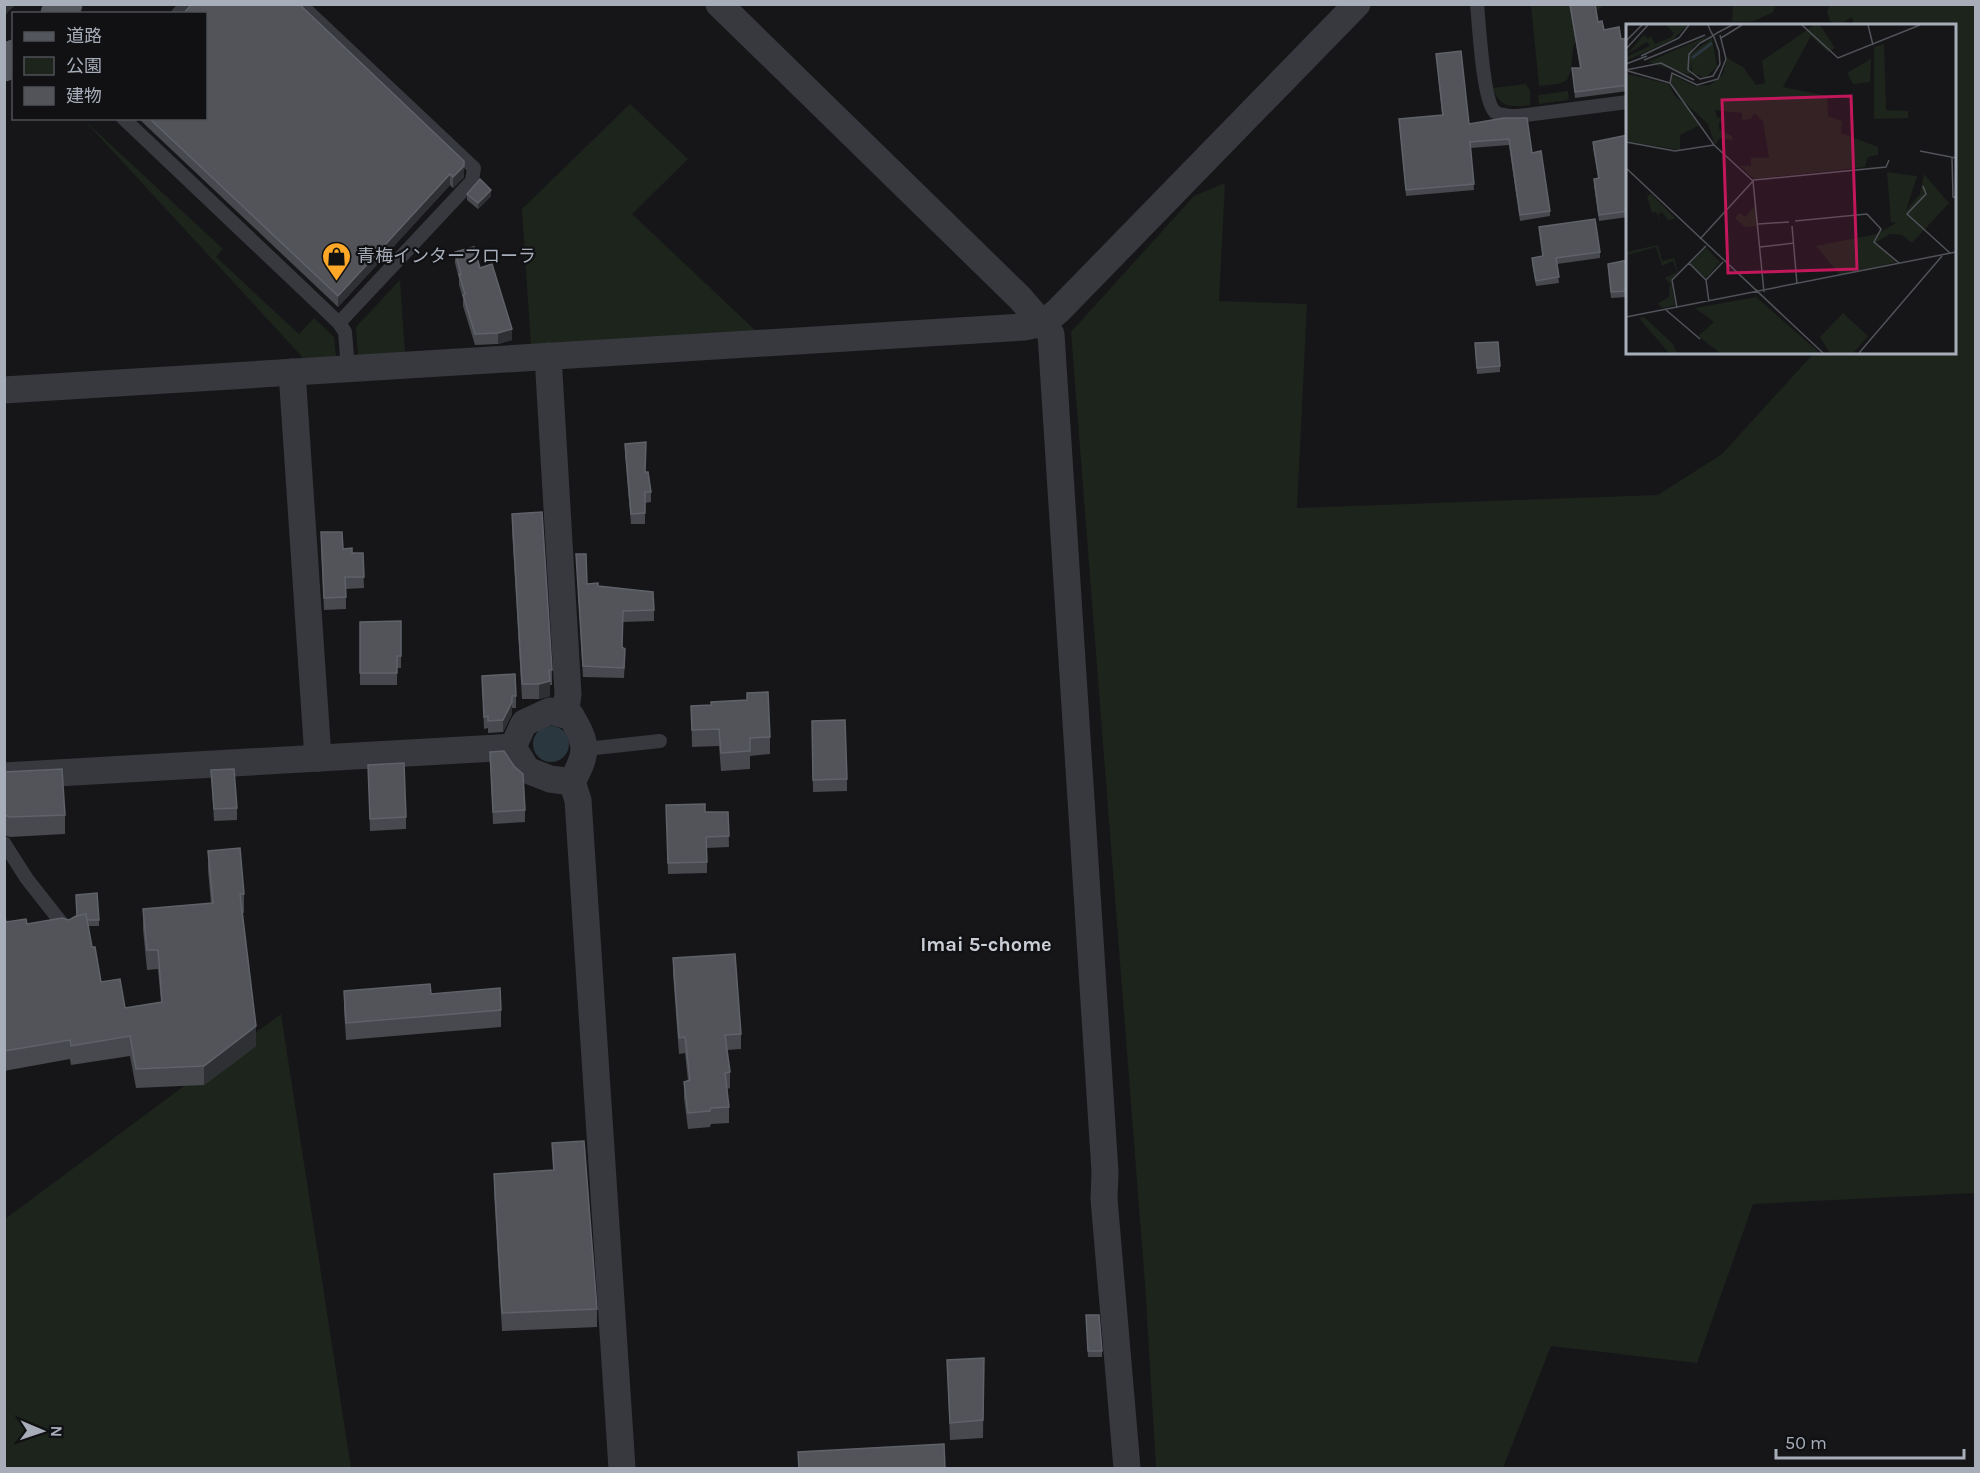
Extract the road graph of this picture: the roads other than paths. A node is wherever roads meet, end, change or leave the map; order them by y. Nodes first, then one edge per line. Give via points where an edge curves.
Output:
1 (300, 4) edge
2 (718, 4) edge
3 (1357, 4) edge
4 (1477, 4) edge
5 (1626, 102) edge
6 (125, 120) edge
7 (339, 323) junction
8 (1043, 323) junction
9 (548, 356) junction
10 (348, 369) junction
11 (292, 372) junction
12 (4, 390) edge
13 (565, 715) junction
14 (660, 741) dead end
15 (513, 747) junction
16 (584, 747) junction
17 (318, 758) junction
18 (4, 776) edge
19 (572, 782) junction
20 (4, 843) edge
21 (68, 931) edge
22 (622, 1468) edge
23 (1127, 1468) edge

1 - 7 lane via 474,168 472,181
2 - 8 street
3 - 8 street
4 - 5 lane via 1486,88 1496,113 1518,116
6 - 7 lane
7 - 10 lane via 345,332
8 - 9 street
8 - 23 street via 1051,334 1104,1199
9 - 10 street
9 - 13 street via 568,694
10 - 11 street
11 - 12 street
11 - 17 street
13 - 15 street via 550,711 524,723
13 - 16 street via 571,716 584,739
14 - 16 lane
15 - 17 street
15 - 19 street via 527,770
16 - 19 street via 582,763
17 - 18 street
19 - 22 street via 578,800
20 - 21 lane

